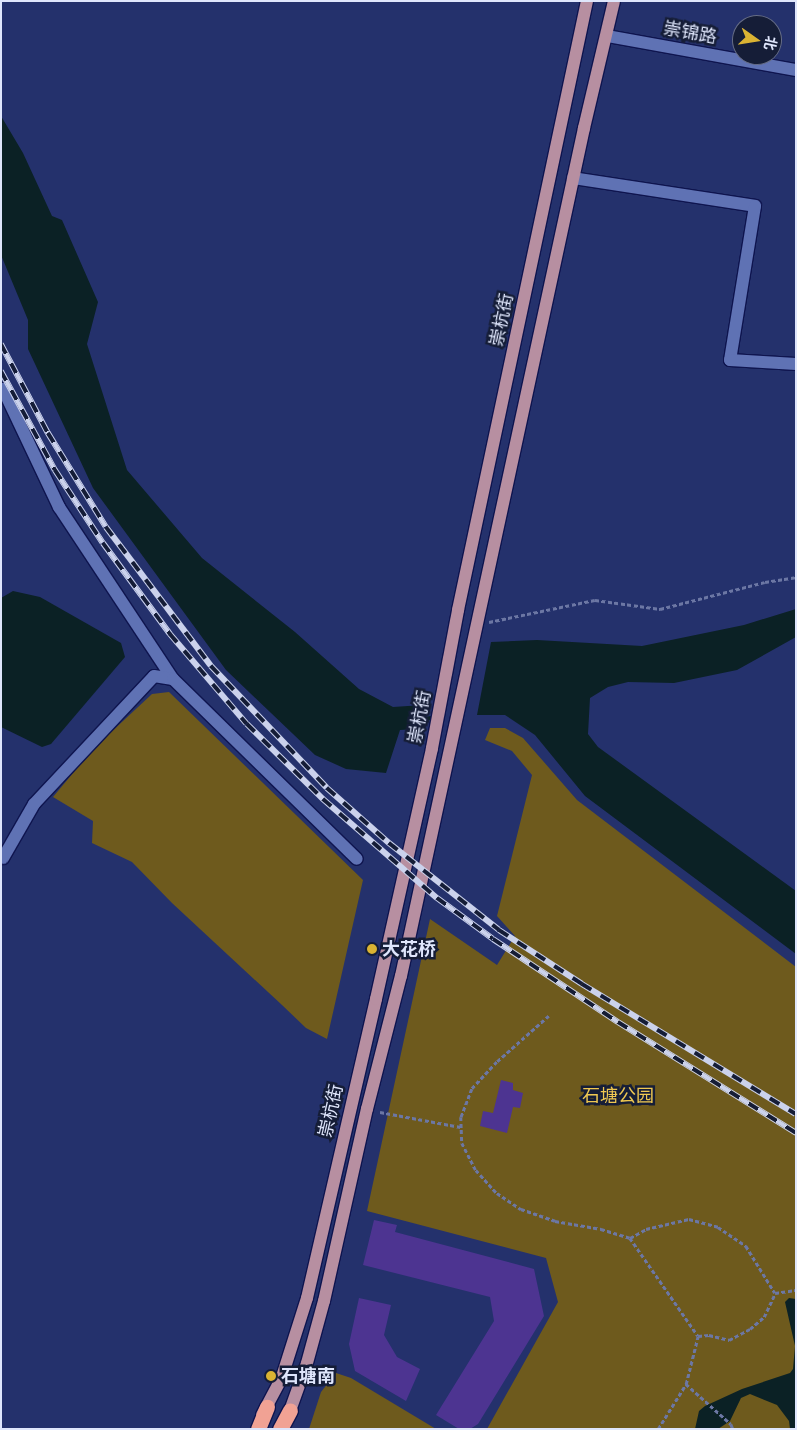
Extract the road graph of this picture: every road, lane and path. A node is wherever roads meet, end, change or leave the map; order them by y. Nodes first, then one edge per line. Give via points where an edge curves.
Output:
1 (587, 1) edge
2 (614, 1) edge
3 (607, 36) junction
4 (796, 70) edge
5 (573, 178) junction
6 (796, 364) edge
7 (1, 390) edge
8 (796, 577) edge
9 (477, 625) junction
10 (173, 679) junction
11 (3, 858) dead end
12 (357, 859) dead end
13 (549, 1016) dead end
14 (367, 1109) junction
15 (462, 1128) junction
16 (630, 1238) junction
17 (796, 1290) edge
18 (774, 1293) junction
19 (698, 1336) junction
20 (686, 1384) junction
21 (267, 1407) joint
22 (290, 1410) joint
23 (256, 1429) edge
24 (282, 1429) edge
25 (658, 1429) edge
26 (733, 1429) edge

1 - 21 main road, 崇杭街 via 458,610 432,748 376,999 307,1298 281,1380
2 - 3 main road, 崇杭街
3 - 4 street, 崇锦路
3 - 5 main road, 崇杭街
5 - 6 street via 756,206 730,360
5 - 9 main road, 崇杭街
7 - 10 street via 4,389 59,507
8 - 9 path via 660,609 594,600
9 - 14 main road, 崇杭街 via 406,955
10 - 11 street via 154,676 34,804
10 - 12 street
13 - 15 path via 472,1089 461,1117
14 - 15 path
14 - 22 main road, 崇杭街 via 324,1301
15 - 16 path via 462,1143 476,1170 497,1193 521,1209 554,1221
16 - 18 path via 646,1229 689,1219 718,1226 746,1246
16 - 19 path
17 - 18 path
18 - 19 path via 764,1316 750,1329 729,1340
19 - 20 path
20 - 25 path
20 - 26 path
21 - 23 highway
22 - 24 highway

